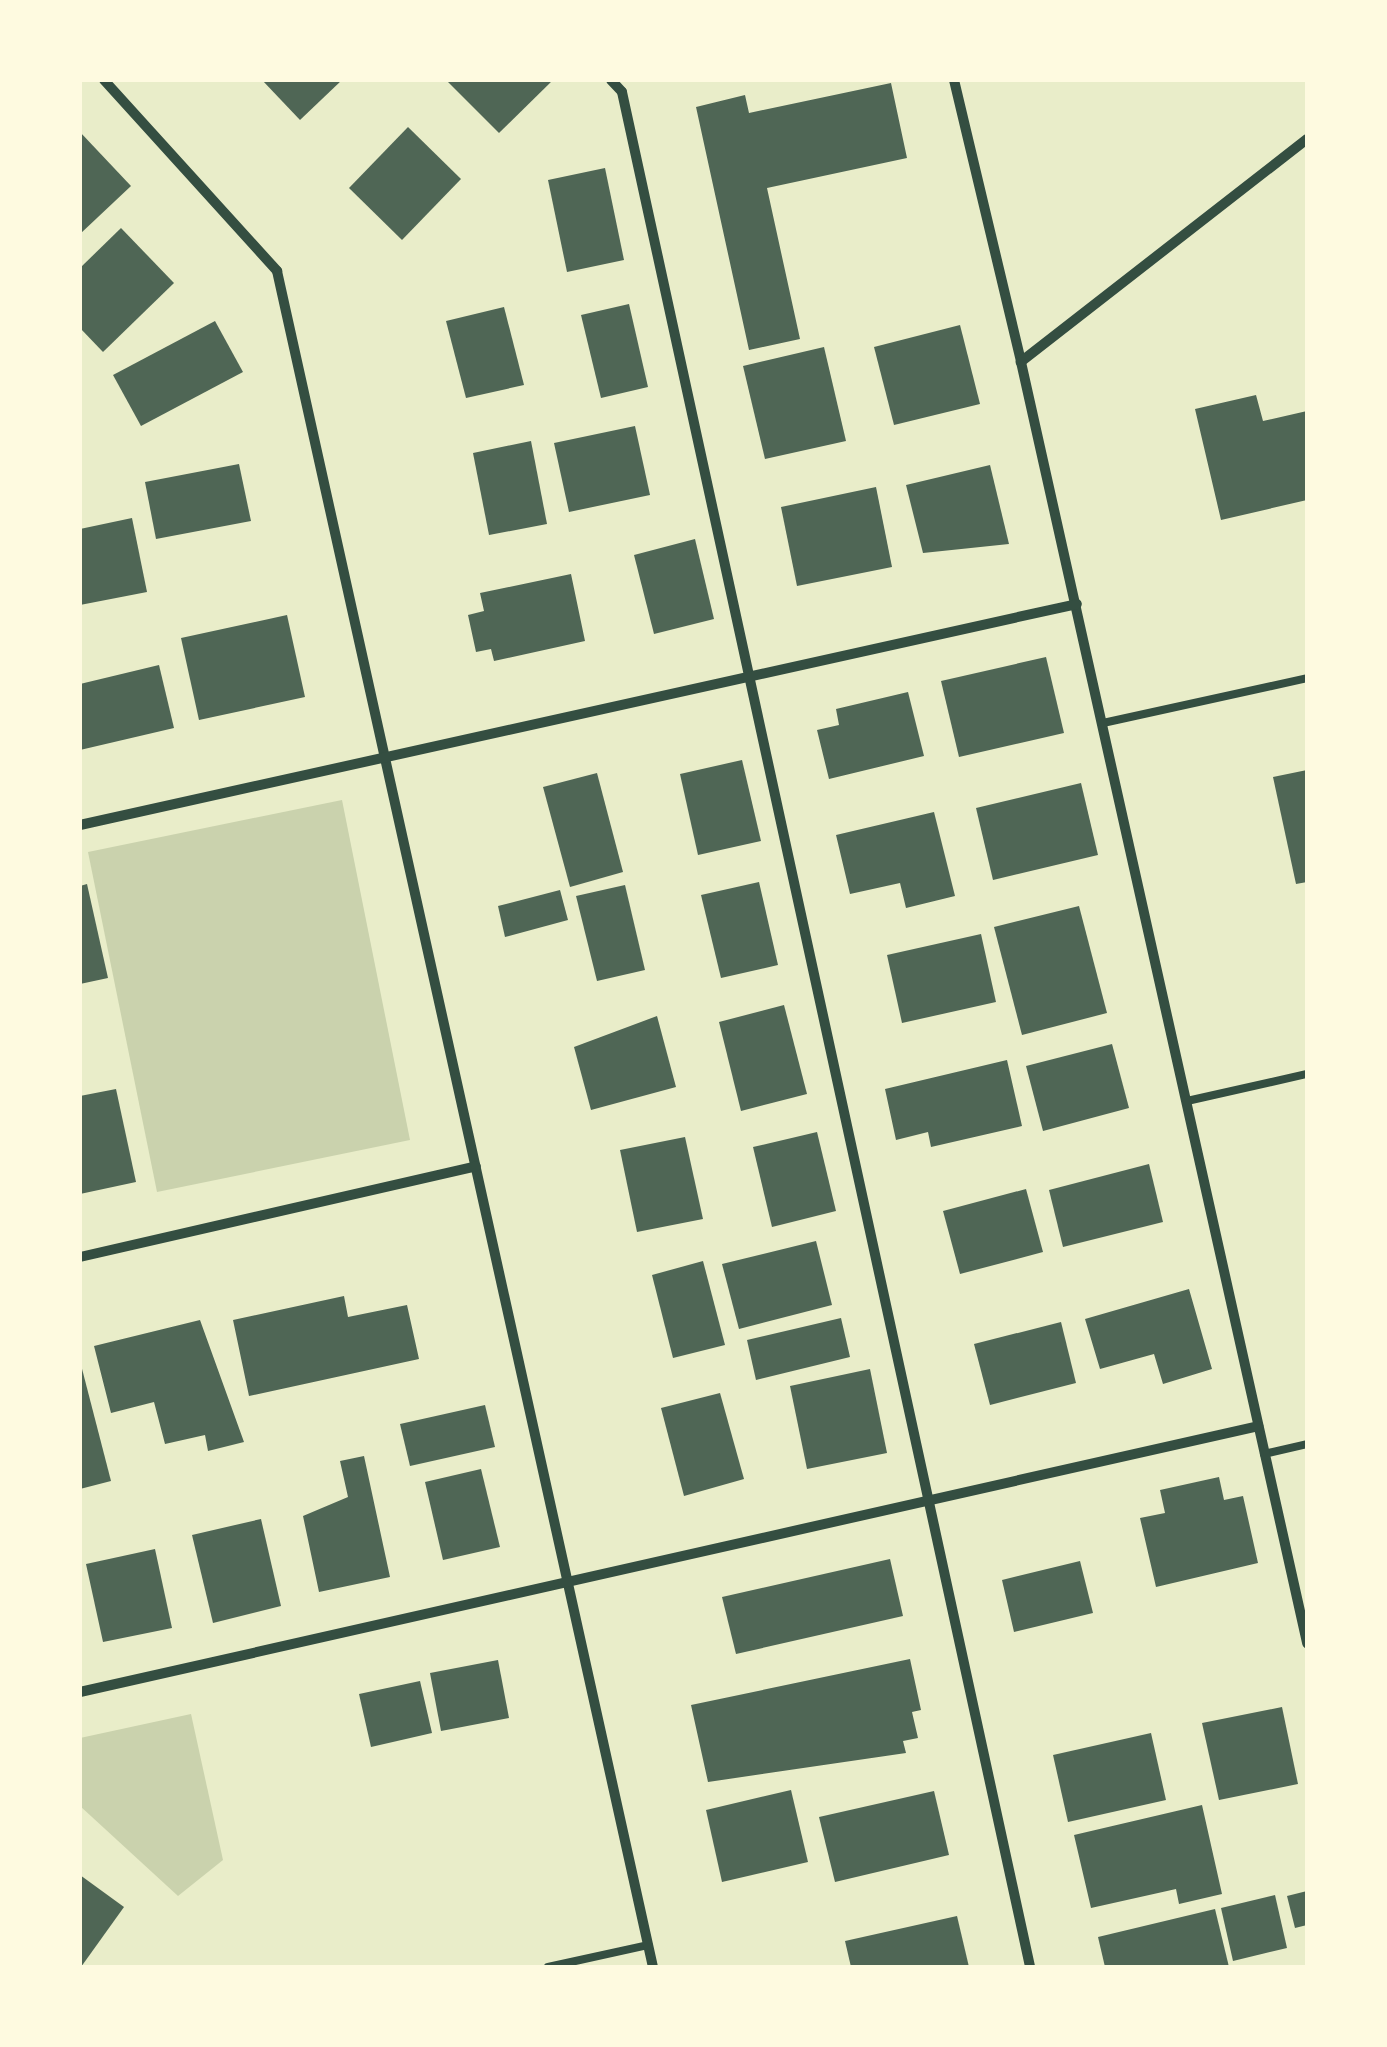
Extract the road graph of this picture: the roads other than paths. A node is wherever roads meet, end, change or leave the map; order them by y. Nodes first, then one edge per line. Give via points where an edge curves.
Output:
1 (104, 80) edge
2 (611, 80) edge
3 (954, 80) edge
4 (1307, 139) edge
5 (1022, 362) junction
6 (1077, 604) junction
7 (752, 678) junction
8 (1307, 678) edge
9 (1103, 723) junction
10 (387, 759) junction
11 (80, 825) edge
12 (1307, 1074) edge
13 (1187, 1101) junction
14 (476, 1166) junction
15 (80, 1257) edge
16 (1258, 1426) junction
17 (1307, 1444) edge
18 (1264, 1454) junction
19 (931, 1503) junction
20 (571, 1580) junction
21 (1307, 1643) edge
22 (80, 1692) edge
23 (648, 1944) junction
24 (548, 1967) edge
25 (653, 1967) edge
26 (1030, 1967) edge

1 - 10 street via 277,272
2 - 7 street via 622,92
3 - 5 street
4 - 5 street
5 - 6 street
6 - 7 street
6 - 9 street
7 - 10 street
7 - 19 street
8 - 9 lane
9 - 13 street
10 - 11 street
10 - 14 street
12 - 13 lane
13 - 16 street
14 - 15 street
14 - 20 street
16 - 18 street
16 - 19 street
17 - 18 lane
18 - 21 street
19 - 20 street
19 - 26 street
20 - 22 street
20 - 23 street
23 - 24 lane
23 - 25 street

